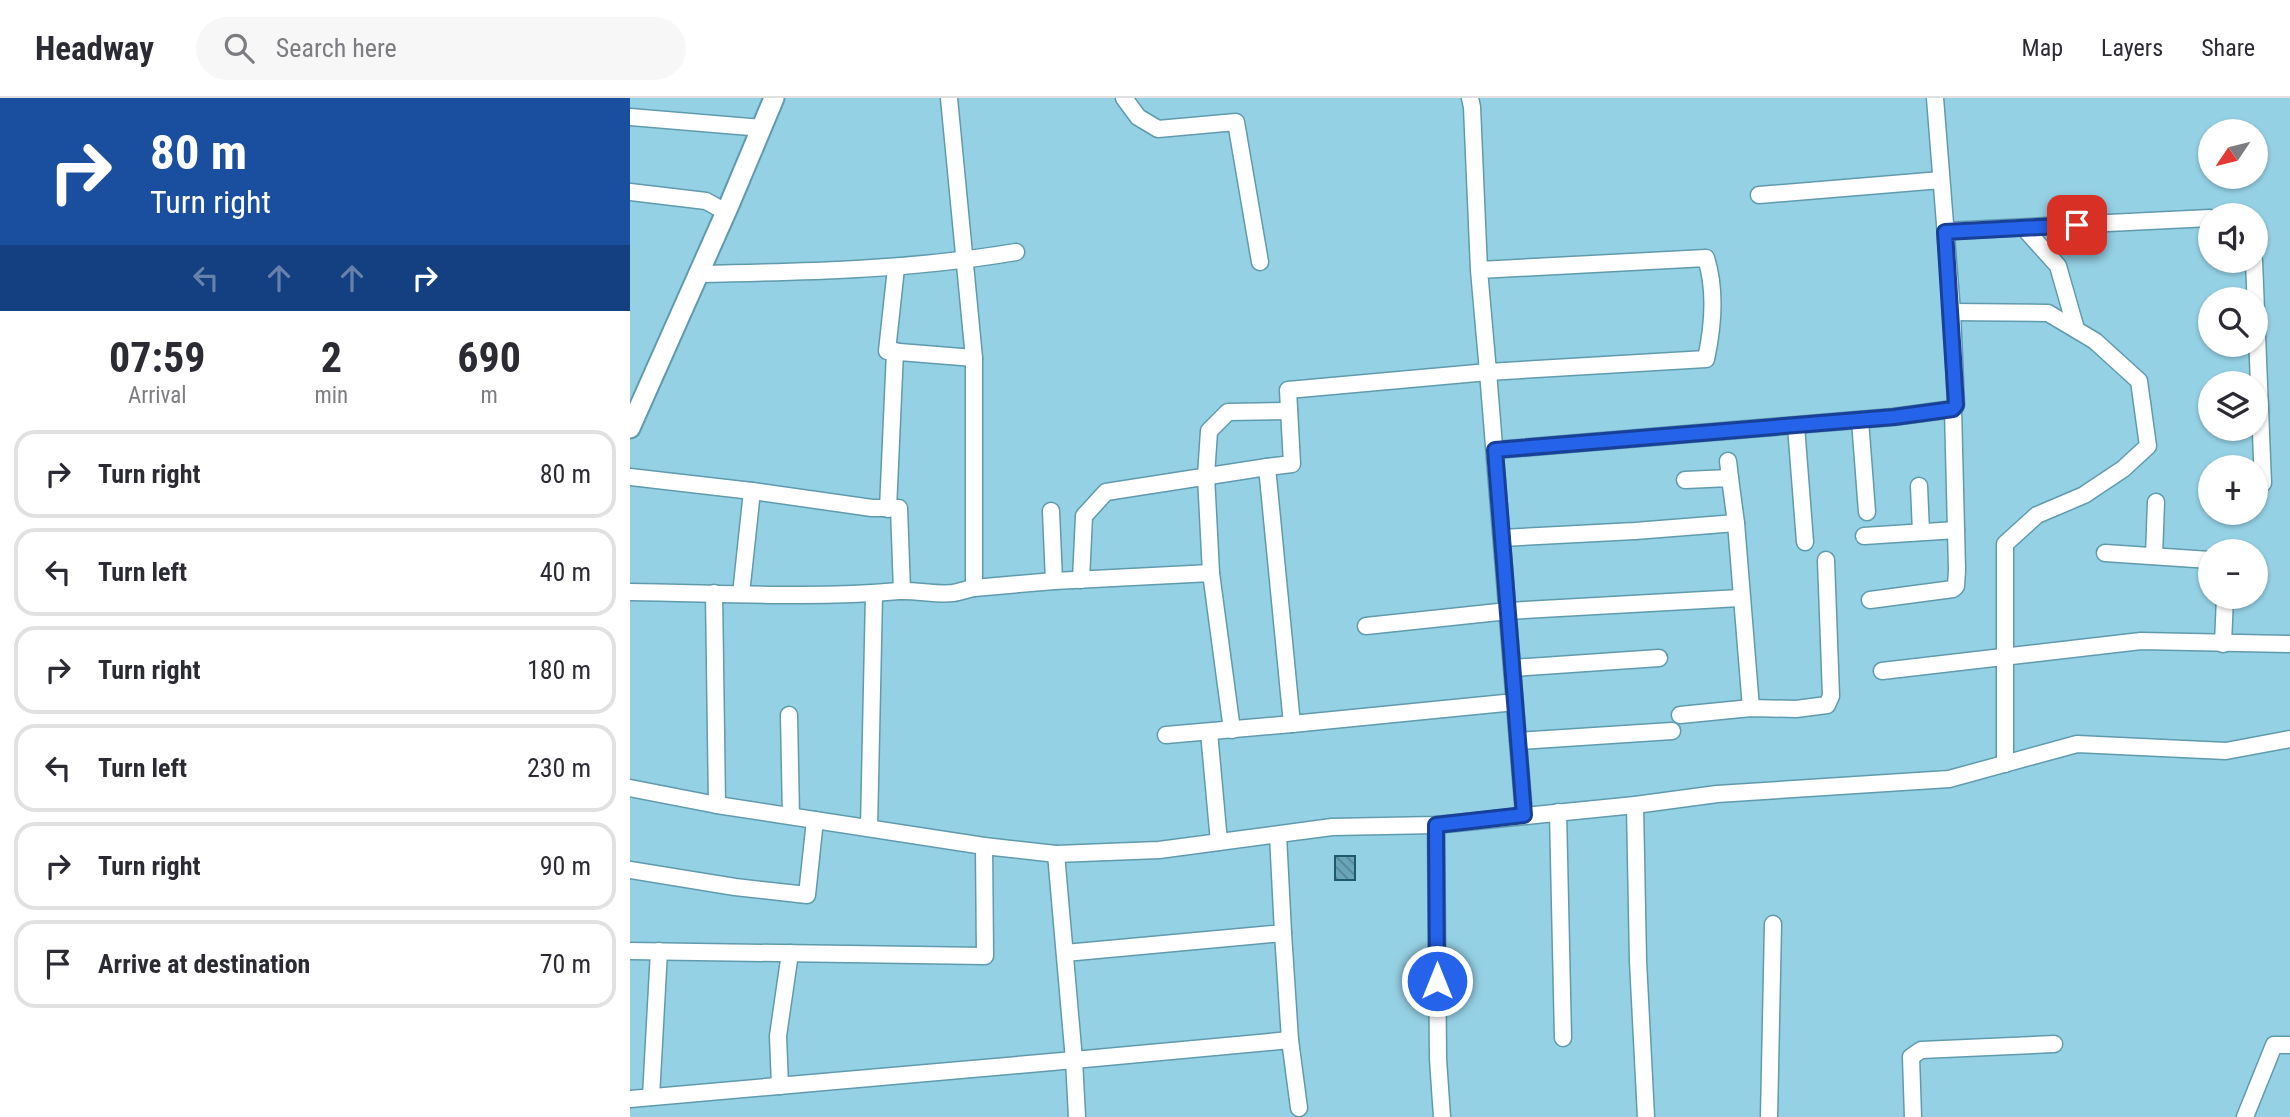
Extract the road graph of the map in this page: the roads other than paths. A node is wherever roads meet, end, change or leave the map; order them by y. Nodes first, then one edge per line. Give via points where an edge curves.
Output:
1 (774, 98) edge
2 (947, 98) edge
3 (1124, 98) edge
4 (1470, 98) edge
5 (1935, 98) edge
6 (630, 117) edge
7 (762, 128) junction
8 (1941, 180) junction
9 (630, 192) edge
10 (1759, 195) dead end
11 (726, 212) junction
12 (2198, 219) edge
13 (2024, 228) junction
14 (1945, 232) junction
15 (1016, 252) dead end
16 (965, 261) junction
17 (1260, 262) dead end
18 (896, 268) junction
19 (1479, 270) junction
20 (2254, 273) edge
21 (697, 274) junction
22 (1952, 312) junction
23 (2076, 329) junction
24 (895, 351) junction
25 (974, 358) junction
26 (1488, 372) junction
27 (1953, 409) junction
28 (1289, 411) junction
29 (1860, 420) junction
30 (1796, 426) junction
31 (630, 428) edge
32 (1495, 450) junction
33 (2262, 455) edge
34 (1728, 461) dead end
35 (1267, 467) junction
36 (1206, 476) junction
37 (630, 477) edge
38 (1730, 478) junction
39 (1685, 480) dead end
40 (1919, 486) dead end
41 (752, 491) junction
42 (2157, 502) dead end
43 (888, 509) junction
44 (1051, 511) dead end
45 (1867, 512) dead end
46 (1736, 523) junction
47 (1956, 530) junction
48 (1921, 532) junction
49 (1864, 536) dead end
50 (1502, 538) junction
51 (1805, 542) dead end
52 (2105, 553) dead end
53 (2154, 556) junction
54 (2198, 559) edge
55 (1826, 560) dead end
56 (1211, 573) junction
57 (1081, 580) junction
58 (1054, 581) junction
59 (974, 587) junction
60 (902, 591) junction
61 (630, 592) edge
62 (713, 593) junction
63 (741, 593) junction
64 (874, 594) junction
65 (1740, 598) junction
66 (1870, 600) dead end
67 (2224, 609) edge
68 (1508, 611) junction
69 (1366, 626) dead end
70 (2223, 644) junction
71 (2290, 644) edge
72 (2005, 657) junction
73 (1659, 658) dead end
74 (1513, 667) junction
75 (1882, 671) dead end
76 (1515, 702) junction
77 (1751, 708) junction
78 (789, 715) dead end
79 (1680, 715) dead end
80 (1292, 724) junction
81 (1232, 730) junction
82 (1672, 731) dead end
83 (1209, 732) junction
84 (1166, 735) dead end
85 (2290, 739) edge
86 (1518, 741) junction
87 (2005, 764) junction
88 (630, 788) edge
89 (717, 805) junction
90 (1635, 805) junction
91 (1558, 812) junction
92 (1524, 815) junction
93 (791, 816) junction
94 (815, 820) junction
95 (1436, 825) junction
96 (869, 828) junction
97 (1278, 835) junction
98 (1219, 842) junction
99 (984, 846) junction
100 (1056, 854) junction
101 (630, 870) edge
102 (1773, 924) dead end
103 (1283, 933) junction
104 (630, 951) edge
105 (659, 951) junction
106 (790, 953) junction
107 (1065, 953) junction
108 (1563, 1038) dead end
109 (1290, 1040) junction
110 (2054, 1044) dead end
111 (2290, 1045) edge
112 (1073, 1060) junction
113 (780, 1086) junction
114 (651, 1097) junction
115 (630, 1098) edge
116 (1299, 1108) dead end
117 (1077, 1117) edge
118 (1442, 1117) edge
119 (1646, 1117) edge
120 (1769, 1117) edge
121 (1913, 1117) edge
122 (2245, 1117) edge

1 - 7 street
2 - 16 street
3 - 17 street via 1138,117 1158,128 1236,122
4 - 19 street
5 - 8 street
6 - 7 street
7 - 11 street
8 - 10 street
8 - 14 street
9 - 11 street via 706,201
11 - 21 street
12 - 13 street
13 - 14 street
13 - 23 street via 2058,266
14 - 22 street
15 - 16 street
16 - 18 street
16 - 25 street
18 - 21 street
18 - 24 street via 887,351
19 - 26 street
19 - 26 street via 1706,258 1711,275 1712,333 1706,359
20 - 33 street
21 - 31 street
22 - 23 street via 2048,313
22 - 27 street
23 - 72 street via 2139,380 2148,446 2084,495 2037,515 2005,544
24 - 25 street
24 - 43 street
25 - 59 street
26 - 28 street via 1288,390
26 - 32 street
27 - 29 street
27 - 47 street
28 - 35 street via 1292,464
28 - 36 street via 1228,412 1209,431
29 - 30 street
29 - 45 street
30 - 32 street
30 - 51 street
32 - 50 street
34 - 38 street
35 - 36 street
35 - 80 street
36 - 56 street
36 - 57 street via 1106,492 1084,516
37 - 41 street
38 - 39 street
38 - 46 street
40 - 48 street
41 - 43 street
41 - 63 street
42 - 53 street
43 - 60 street via 899,508
44 - 58 street
46 - 50 street
46 - 65 street
47 - 48 street
47 - 66 street via 1953,589
48 - 49 street
50 - 68 street
52 - 53 street
53 - 54 street
55 - 77 street via 1830,701 1796,709
56 - 57 street
56 - 81 street
57 - 58 street
58 - 59 street
59 - 60 street via 951,593
60 - 64 street
61 - 62 street
62 - 63 street
62 - 89 street
63 - 64 street
64 - 96 street
65 - 68 street
65 - 77 street
67 - 70 street
68 - 69 street
68 - 74 street
70 - 71 street
70 - 72 street via 2141,641
72 - 75 street
72 - 87 street
73 - 74 street
74 - 76 street
76 - 80 street
76 - 86 street
77 - 79 street
78 - 93 street
80 - 81 street
81 - 83 street
82 - 86 street
83 - 84 street
83 - 98 street
85 - 87 street via 2226,751 2077,744
86 - 92 street
87 - 90 street via 1949,779 1717,794
88 - 89 street
89 - 93 street
90 - 91 street
90 - 119 street
91 - 92 street
91 - 108 street
92 - 95 street
93 - 94 street
94 - 96 street
94 - 101 street via 807,895
95 - 97 street via 1332,827
95 - 118 street
96 - 99 street
97 - 98 street
97 - 103 street
98 - 100 street via 1159,850
99 - 100 street
99 - 106 street via 985,956
100 - 107 street
102 - 120 street
103 - 107 street
103 - 109 street
104 - 105 street
105 - 106 street
105 - 114 street
106 - 113 street via 778,1036
107 - 112 street
109 - 112 street
109 - 116 street
110 - 121 street via 1915,1052 1911,1057
111 - 122 street via 2274,1045
112 - 113 street
112 - 117 street
113 - 114 street
114 - 115 street

